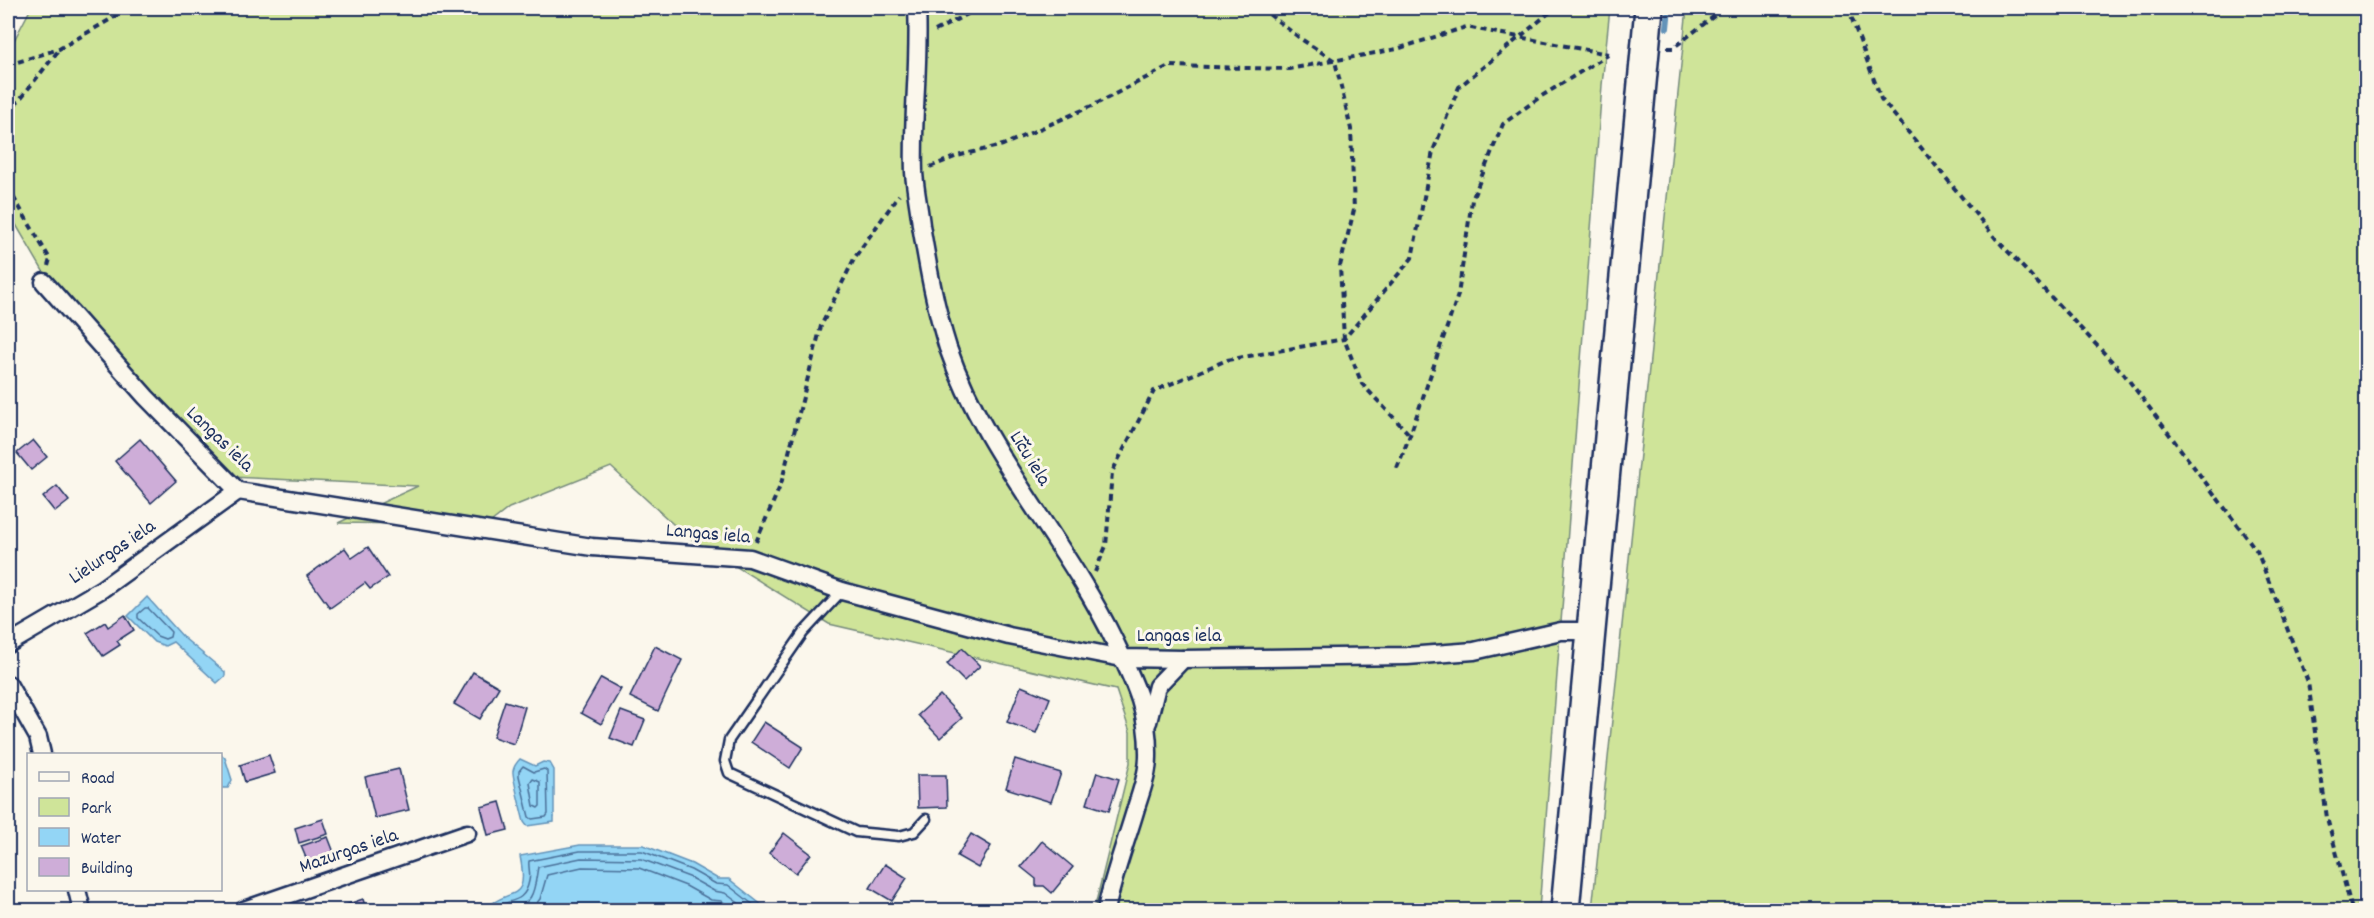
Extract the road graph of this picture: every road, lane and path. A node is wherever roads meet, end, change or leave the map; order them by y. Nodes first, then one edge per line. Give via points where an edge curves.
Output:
1 (130, 8) edge
2 (917, 8) edge
3 (979, 8) edge
4 (1261, 8) edge
5 (1555, 8) edge
6 (1649, 8) edge
7 (1721, 8) edge
8 (1848, 8) edge
9 (1519, 37) junction
10 (919, 40) junction
11 (59, 49) junction
12 (1645, 49) junction
13 (1335, 61) junction
14 (8, 65) edge
15 (8, 114) edge
16 (914, 174) junction
17 (8, 188) edge
18 (44, 282) joint
19 (1344, 339) junction
20 (1410, 435) junction
21 (1397, 468) dead end
22 (238, 491) junction
23 (750, 558) junction
24 (1088, 590) junction
25 (842, 591) junction
26 (1591, 631) junction
27 (8, 644) edge
28 (1122, 658) junction
29 (1183, 659) junction
30 (8, 684) edge
31 (1146, 728) junction
32 (42, 753) edge
33 (926, 819) dead end
34 (467, 833) dead end
35 (77, 891) edge
36 (82, 910) edge
37 (244, 910) edge
38 (1106, 910) edge
39 (1565, 910) edge
40 (2352, 910) edge

1 - 11 path
2 - 10 street, Līču iela
3 - 10 path
4 - 13 path
5 - 9 path
6 - 12 main road
7 - 12 path via 1673,48
8 - 40 path via 1881,99 1997,240 2124,374 2257,551 2308,682 2327,818
9 - 13 path via 1466,27 1397,49
9 - 19 path via 1459,87 1432,151 1412,258
9 - 20 path via 1608,54 1503,124 1472,200 1458,295
10 - 16 street, Līču iela
11 - 14 path
11 - 15 path
12 - 26 main road
13 - 16 path via 1289,69 1169,66 1003,145 957,156
13 - 19 path via 1350,129 1354,210 1340,266
16 - 23 path via 855,257 821,326 781,484
16 - 24 street, Līču iela via 930,284 949,348 978,415
17 - 18 path via 50,259
18 - 22 street, Langas iela via 146,397
19 - 20 path via 1362,384
19 - 24 path via 1227,360 1154,391 1112,472 1106,546
20 - 21 path
22 - 23 street, Langas iela via 592,548
22 - 27 street, Lielurgas iela via 102,589
23 - 25 street, Langas iela
24 - 28 street, Līču iela
25 - 28 street, Langas iela via 1009,636
25 - 33 lane via 803,633 729,740 725,761 729,773 856,832 899,836 914,832
26 - 29 street, Langas iela via 1561,631 1474,651 1440,654
26 - 39 main road
28 - 29 street, Langas iela
28 - 31 street, Līču iela via 1140,694
29 - 31 street via 1157,686
30 - 32 street via 38,737
31 - 38 street, Līču iela via 1148,758 1143,786
34 - 37 street, Mazurgas iela
35 - 36 street

